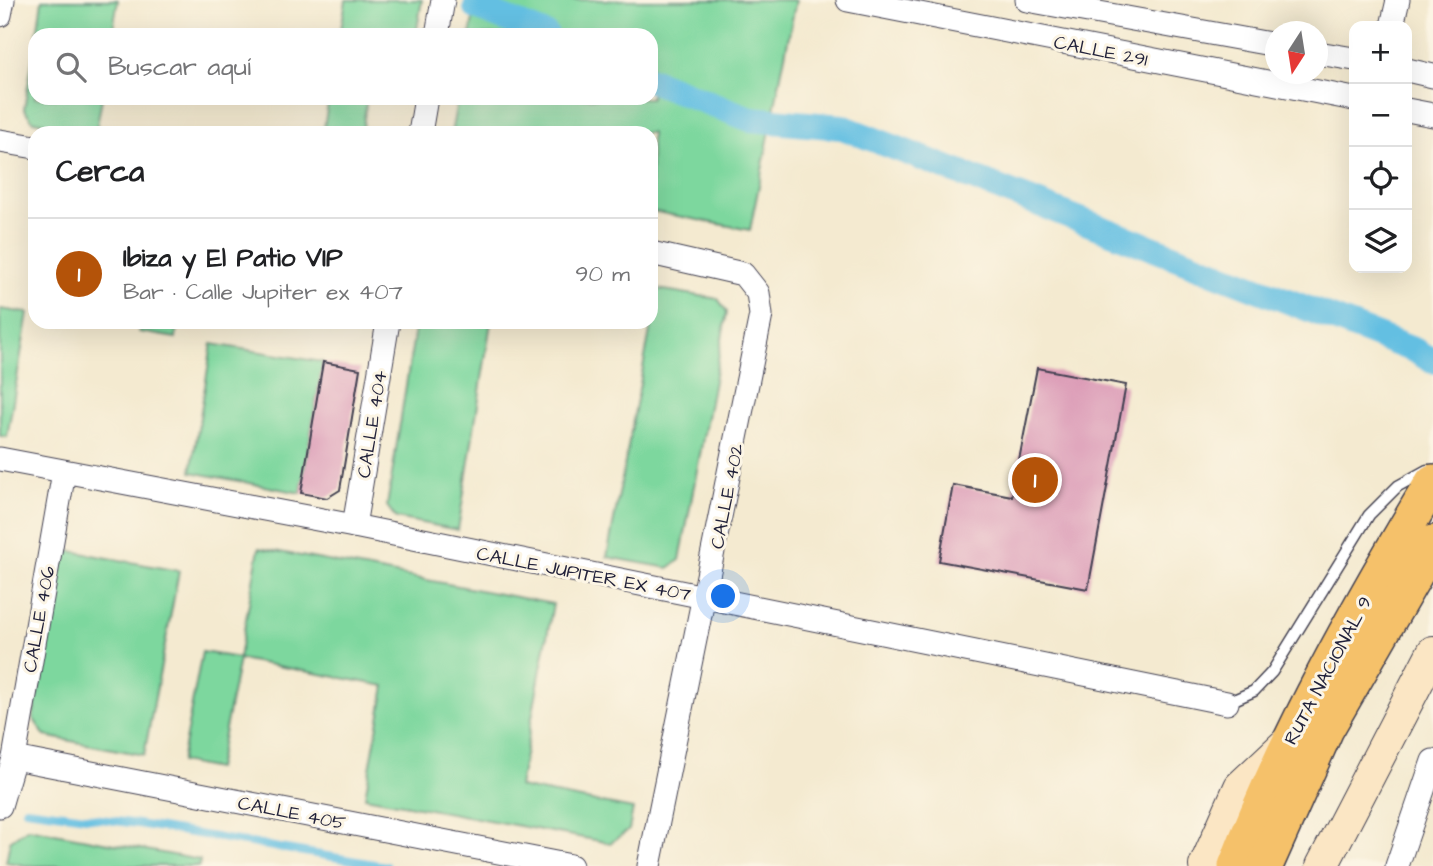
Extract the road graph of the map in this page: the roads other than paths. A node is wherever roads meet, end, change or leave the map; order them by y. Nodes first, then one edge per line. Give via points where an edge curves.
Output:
1 (3, 0) edge
2 (443, 0) edge
3 (848, 0) edge
4 (1027, 0) edge
5 (1398, 0) edge
6 (0, 15) edge
7 (1393, 21) edge
8 (438, 28) edge
9 (1265, 43) edge
10 (1328, 55) edge
11 (1349, 58) edge
12 (1412, 71) edge
13 (1433, 76) edge
14 (1349, 98) edge
15 (425, 105) edge
16 (1412, 111) edge
17 (1433, 115) edge
18 (421, 126) edge
19 (0, 141) edge
20 (28, 146) edge
21 (658, 254) edge
22 (387, 329) edge
23 (0, 459) edge
24 (1433, 466) edge
25 (64, 472) junction
26 (1433, 482) edge
27 (354, 526) junction
28 (1433, 544) edge
29 (706, 598) junction
30 (1433, 652) edge
31 (1227, 703) joint
32 (1291, 740) junction
33 (14, 758) junction
34 (1433, 761) edge
35 (0, 806) edge
36 (571, 866) edge
37 (649, 866) edge
38 (1205, 866) edge
39 (1236, 866) edge
40 (1265, 866) edge
41 (1322, 866) edge
42 (1397, 866) edge

1 - 6 street
2 - 8 street
3 - 14 street, CALLE 291
4 - 9 street, CALLE 291
5 - 7 street
10 - 11 street
12 - 13 street
15 - 18 street
16 - 17 street
19 - 20 street
21 - 29 street, CALLE 402 via 743,274 758,293 761,315
22 - 27 street, CALLE 404
23 - 25 street, CALLE JUPITER EX 407
24 - 31 lane via 1398,486 1369,515 1272,672 1254,691
25 - 27 street, CALLE JUPITER EX 407
25 - 33 street, CALLE 406
26 - 32 main road, RUTA NACIONAL 9 via 1357,611
27 - 29 street, CALLE JUPITER EX 407
28 - 40 main road, RUTA NACIONAL 9 via 1326,729
29 - 31 street, CALLE JUPITER EX 407
29 - 37 street, CALLE 402
30 - 41 street
32 - 38 street via 1240,787
32 - 39 main road, RUTA NACIONAL 9
33 - 35 street, CALLE 406
33 - 36 street, CALLE 405
34 - 42 street

